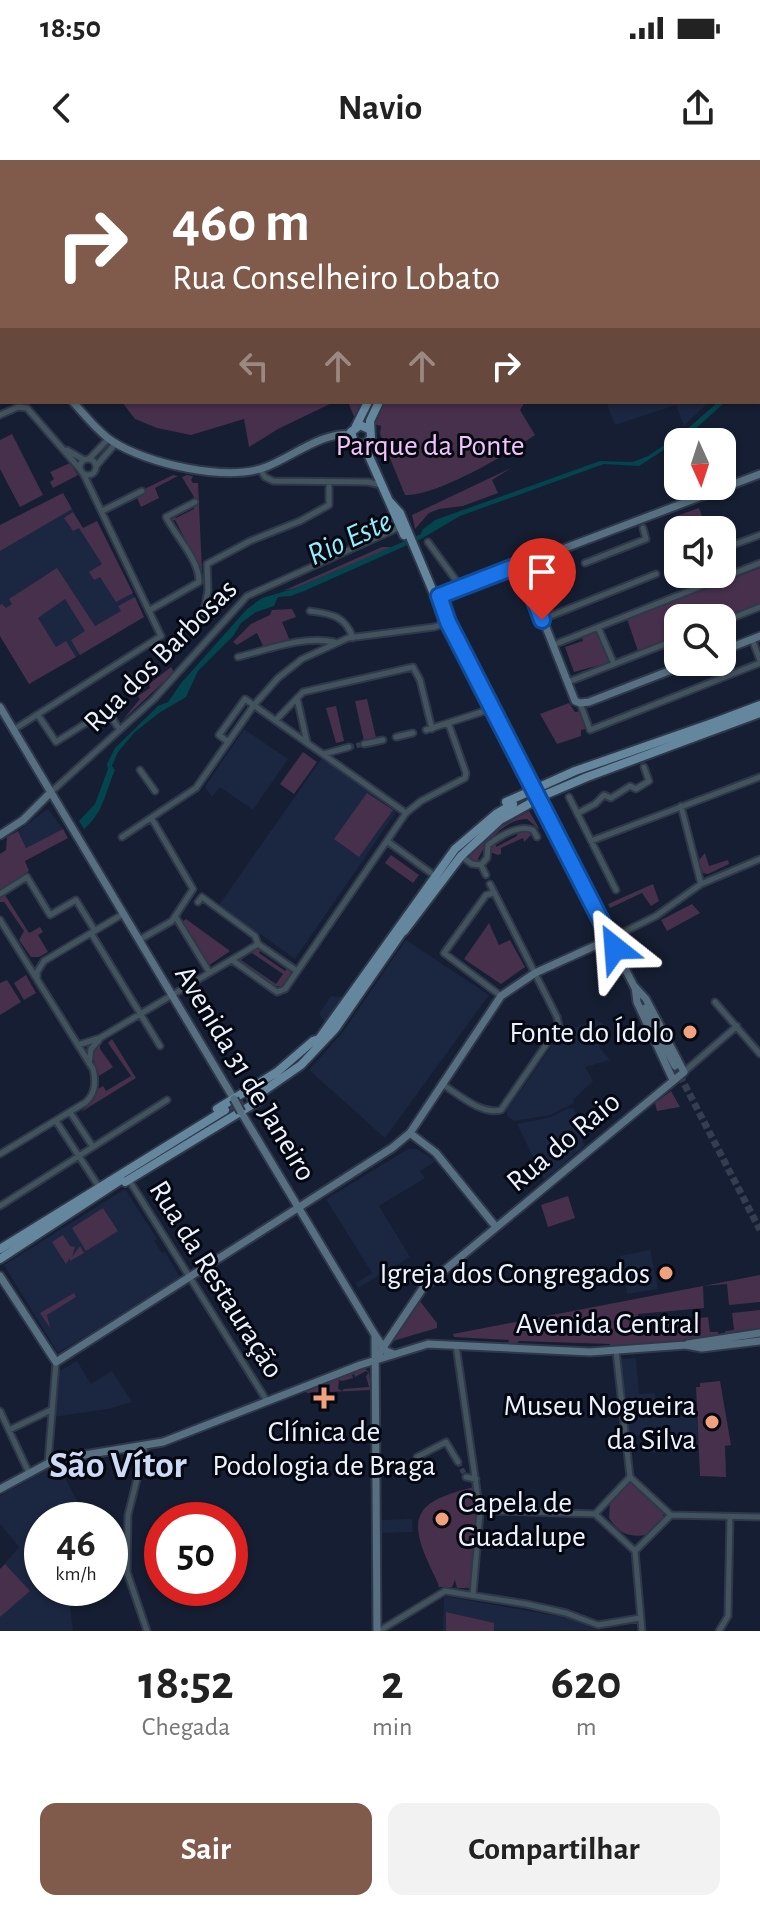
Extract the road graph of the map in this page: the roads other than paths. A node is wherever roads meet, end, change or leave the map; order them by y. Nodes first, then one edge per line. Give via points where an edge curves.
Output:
1 (75, 404) edge
2 (367, 404) edge
3 (378, 404) edge
4 (0, 415) edge
5 (369, 429) junction
6 (354, 430) junction
7 (112, 441) junction
8 (364, 445) junction
9 (65, 449) junction
10 (87, 459) junction
11 (97, 465) junction
12 (260, 469) junction
13 (81, 471) junction
14 (94, 473) junction
15 (760, 474) edge
16 (329, 483) junction
17 (382, 485) junction
18 (92, 490) junction
19 (142, 491) dead end
20 (195, 502) dead end
21 (390, 502) junction
22 (102, 511) junction
23 (643, 528) dead end
24 (404, 531) junction
25 (760, 535) edge
26 (428, 542) dead end
27 (736, 544) edge
28 (531, 561) junction
29 (585, 563) dead end
30 (760, 563) edge
31 (514, 567) junction
32 (656, 574) dead end
33 (527, 579) junction
34 (461, 587) junction
35 (436, 593) junction
36 (760, 607) edge
37 (150, 610) junction
38 (310, 611) dead end
39 (736, 616) edge
40 (542, 620) junction
41 (202, 621) dead end
42 (448, 622) junction
43 (598, 627) junction
44 (756, 637) edge
45 (353, 638) junction
46 (165, 641) dead end
47 (335, 642) junction
48 (150, 644) junction
49 (664, 644) edge
50 (552, 645) junction
51 (736, 645) edge
52 (238, 657) dead end
53 (760, 662) edge
54 (614, 664) junction
55 (664, 672) edge
56 (567, 683) junction
57 (297, 697) junction
58 (580, 703) junction
59 (254, 705) junction
60 (760, 705) edge
61 (0, 707) edge
62 (492, 708) junction
63 (760, 713) edge
64 (38, 715) junction
65 (276, 720) junction
66 (719, 724) junction
67 (449, 725) junction
68 (119, 729) junction
69 (13, 730) junction
70 (413, 733) dead end
71 (396, 737) dead end
72 (383, 740) dead end
73 (228, 742) junction
74 (307, 742) junction
75 (364, 744) tunnel mouth
76 (349, 747) tunnel mouth
77 (324, 754) junction
78 (644, 767) dead end
79 (140, 770) dead end
80 (584, 773) dead end
81 (760, 777) edge
82 (532, 788) junction
83 (155, 791) dead end
84 (51, 792) junction
85 (569, 797) dead end
86 (538, 799) junction
87 (681, 806) junction
88 (406, 813) junction
89 (578, 813) junction
90 (152, 819) junction
91 (0, 835) edge
92 (122, 837) dead end
93 (537, 837) dead end
94 (387, 841) junction
95 (591, 841) junction
96 (461, 856) junction
97 (760, 859) edge
98 (481, 865) junction
99 (431, 873) junction
100 (486, 875) dead end
101 (490, 884) dead end
102 (701, 884) junction
103 (616, 890) dead end
104 (493, 893) junction
105 (0, 894) edge
106 (198, 902) dead end
107 (410, 912) junction
108 (123, 914) junction
109 (175, 916) junction
110 (0, 920) edge
111 (404, 931) junction
112 (93, 932) junction
113 (610, 939) junction
114 (139, 940) junction
115 (258, 944) junction
116 (26, 960) junction
117 (232, 960) junction
118 (44, 961) junction
119 (221, 967) junction
120 (208, 970) junction
121 (297, 971) junction
122 (535, 973) junction
123 (38, 979) junction
124 (200, 979) junction
125 (635, 987) junction
126 (172, 995) junction
127 (501, 996) junction
128 (715, 1002) dead end
129 (141, 1014) junction
130 (737, 1026) junction
131 (335, 1029) junction
132 (100, 1038) junction
133 (319, 1039) junction
134 (77, 1045) junction
135 (160, 1046) dead end
136 (760, 1054) edge
137 (89, 1064) junction
138 (675, 1066) tunnel mouth
139 (684, 1072) junction
140 (673, 1080) junction
141 (442, 1084) junction
142 (234, 1099) junction
143 (167, 1100) dead end
144 (70, 1112) junction
145 (241, 1112) junction
146 (56, 1121) junction
147 (410, 1133) junction
148 (93, 1147) junction
149 (0, 1154) edge
150 (79, 1156) junction
151 (124, 1181) junction
152 (109, 1185) junction
153 (99, 1187) junction
154 (0, 1206) edge
155 (299, 1208) junction
156 (496, 1227) junction
157 (0, 1249) edge
158 (0, 1259) edge
159 (0, 1276) edge
160 (191, 1278) junction
161 (391, 1333) junction
162 (760, 1333) edge
163 (375, 1335) junction
164 (760, 1341) edge
165 (456, 1344) junction
166 (686, 1345) junction
167 (383, 1346) junction
168 (616, 1351) junction
169 (394, 1354) junction
170 (374, 1360) junction
171 (56, 1362) junction
172 (267, 1401) junction
173 (51, 1410) junction
174 (0, 1411) edge
175 (9, 1430) junction
176 (145, 1447) junction
177 (417, 1457) dead end
178 (458, 1462) tunnel mouth
179 (48, 1463) junction
180 (29, 1473) junction
181 (466, 1477) dead end
182 (630, 1477) junction
183 (476, 1479) junction
184 (0, 1489) edge
185 (496, 1511) dead end
186 (595, 1514) junction
187 (671, 1515) junction
188 (730, 1517) junction
189 (760, 1517) edge
190 (635, 1551) junction
191 (473, 1594) junction
192 (640, 1618) junction
193 (147, 1631) edge
194 (378, 1631) edge
195 (642, 1631) edge
196 (719, 1631) edge

1 - 7 main road
2 - 6 main road
3 - 5 main road
4 - 9 street via 27,408
5 - 6 main road via 362,425
5 - 8 main road via 371,438
6 - 8 main road via 356,444
6 - 12 main road
7 - 10 street
7 - 11 street
7 - 12 main road via 200,472
8 - 17 main road
9 - 10 street
9 - 13 street
10 - 11 street
10 - 13 street
11 - 14 street
12 - 16 street via 273,481
13 - 14 street
13 - 18 street
14 - 18 street
15 - 28 main road
16 - 17 street
16 - 41 street via 329,505 207,564
17 - 21 main road
18 - 22 street
19 - 22 street
20 - 37 street via 166,517 199,582
21 - 24 main road
21 - 24 main road via 400,513
22 - 37 street
23 - 29 street via 646,539
24 - 35 main road
24 - 68 street, Rua dos Barbosas via 247,596 154,699
25 - 27 street
26 - 34 street
28 - 31 main road
28 - 33 main road via 526,565
30 - 43 street
31 - 33 main road
31 - 34 main road
32 - 40 street
33 - 40 main road
34 - 35 main road
35 - 42 main road
36 - 39 street
37 - 48 street via 161,636
38 - 45 street via 336,615
40 - 50 main road
42 - 45 street
42 - 62 main road
43 - 50 street
43 - 54 street
44 - 51 main road
44 - 53 street
45 - 47 street
46 - 48 street via 168,648
47 - 52 street via 274,647
47 - 59 street via 302,659
48 - 64 street
49 - 54 street
50 - 56 main road
53 - 58 street via 590,730
54 - 56 street
55 - 58 main road
56 - 58 main road
57 - 65 street
57 - 67 street via 413,667 429,730
57 - 74 street
59 - 65 street
59 - 73 street
59 - 73 street via 245,699 219,735
60 - 66 main road
61 - 69 main road, Avenida 31 de Janeiro
62 - 67 street
62 - 82 main road
63 - 66 main road
64 - 68 street via 56,742 107,710
64 - 69 street
65 - 74 street
66 - 80 main road
66 - 82 main road
66 - 86 main road
67 - 88 street via 465,778
68 - 84 street, Rua dos Barbosas
69 - 84 main road, Avenida 31 de Janeiro
70 - 71 street
72 - 75 street
73 - 90 street via 196,788
74 - 77 street
76 - 77 street
77 - 88 street
78 - 89 street via 646,785 630,786 611,798 604,795
79 - 83 street
81 - 87 street
82 - 86 main road
82 - 99 main road via 474,825
84 - 91 main road
84 - 108 main road, Avenida 31 de Janeiro
85 - 89 street
86 - 96 main road via 500,820
86 - 113 main road
87 - 95 street
87 - 102 street
88 - 94 street
89 - 95 street
90 - 92 street
90 - 109 street via 193,889
93 - 98 street via 533,830 520,827 492,841
94 - 99 street
94 - 121 street
95 - 103 street
96 - 98 street
96 - 111 main road
97 - 102 street
98 - 100 street
99 - 107 main road
101 - 104 street
102 - 113 street via 656,916
104 - 122 street
104 - 127 street via 486,895 444,953
105 - 112 street via 27,877 50,915 76,900
106 - 115 street via 202,897 255,936
107 - 111 main road via 455,849 513,805 457,852
107 - 133 main road
108 - 112 street
108 - 114 main road, Avenida 31 de Janeiro
109 - 114 street
109 - 120 street
110 - 116 street
111 - 131 main road
112 - 118 street
112 - 129 street
113 - 122 main road
113 - 125 main road
114 - 126 main road, Avenida 31 de Janeiro
115 - 117 street
115 - 121 street
116 - 118 street
116 - 123 street
117 - 119 street
117 - 121 street via 277,992
118 - 123 street
119 - 120 street
119 - 124 street
120 - 124 street
122 - 127 main road
122 - 141 street via 559,1026 506,1106 495,1112 481,1108
123 - 134 street
124 - 126 street
125 - 138 main road
125 - 139 main road
125 - 140 main road
126 - 129 street
126 - 142 main road, Avenida 31 de Janeiro
127 - 141 main road
128 - 130 street
129 - 132 street
129 - 135 street
130 - 136 street
130 - 139 street, Rua do Raio
131 - 133 main road via 301,1065 251,1097
131 - 145 main road via 305,1067
132 - 134 street
132 - 137 street via 91,1049
133 - 142 main road
134 - 137 street
137 - 144 street via 93,1094
139 - 140 main road, Rua do Raio
140 - 156 main road, Rua do Raio
141 - 147 main road
142 - 145 main road, Avenida 31 de Janeiro, bridge
142 - 152 main road via 153,1149
143 - 148 street
144 - 146 street
144 - 148 street
145 - 151 main road
145 - 155 main road, Avenida 31 de Janeiro
146 - 149 street
146 - 150 street
147 - 155 main road
147 - 156 main road via 436,1153
148 - 150 street
150 - 153 street
150 - 154 street
151 - 152 main road
151 - 152 main road via 226,1112
151 - 160 street, Rua da Restauração
152 - 153 main road
152 - 158 main road
153 - 157 main road
155 - 160 main road
155 - 163 main road, Avenida 31 de Janeiro
156 - 161 main road, Rua do Raio via 422,1294
159 - 171 main road
160 - 171 main road
160 - 172 street, Rua da Restauração
161 - 163 main road
161 - 167 main road, Rua do Raio
162 - 166 main road
163 - 167 main road, Avenida 31 de Janeiro
163 - 170 main road
164 - 166 main road, Avenida Central
165 - 168 main road, Avenida Central
165 - 169 main road, Avenida Central via 428,1344
165 - 183 street
166 - 168 main road, Avenida Central
167 - 169 main road, Avenida 31 de Janeiro
167 - 170 main road, Rua do Raio
168 - 182 street
169 - 170 main road, Avenida Central
170 - 172 main road, Avenida Central
170 - 194 main road
171 - 173 street
172 - 176 main road, Avenida Central
173 - 175 street
173 - 179 street
174 - 175 street
175 - 180 street
176 - 179 main road, Avenida Central
176 - 193 street via 127,1523 127,1572
177 - 178 street via 446,1442
179 - 180 main road, Avenida Central
180 - 184 main road, Avenida Central
181 - 183 street
182 - 186 street
182 - 187 street
183 - 191 street via 480,1512
185 - 186 street
186 - 190 street
187 - 188 street
187 - 190 street
188 - 189 street
188 - 196 street via 728,1616
190 - 192 street
191 - 192 street via 598,1625
191 - 194 street via 445,1591
192 - 195 street

